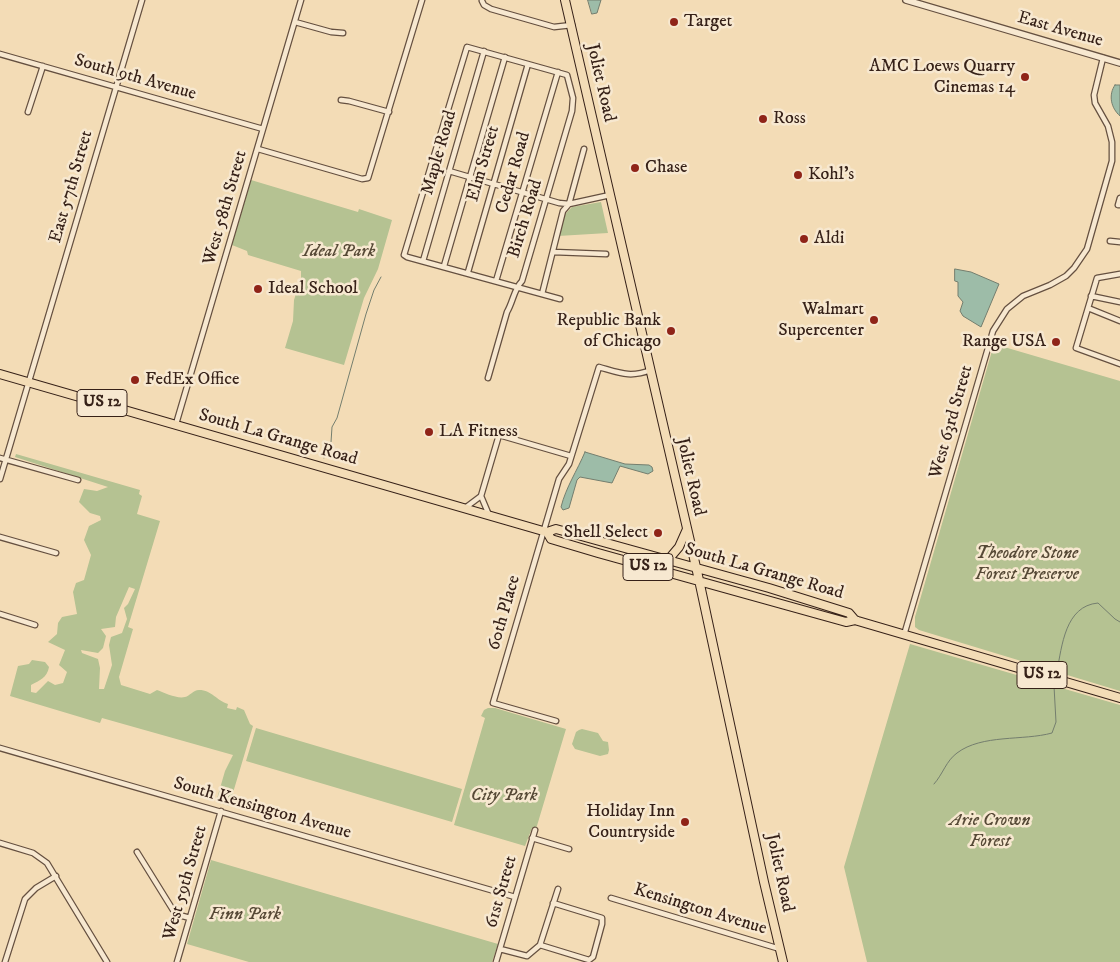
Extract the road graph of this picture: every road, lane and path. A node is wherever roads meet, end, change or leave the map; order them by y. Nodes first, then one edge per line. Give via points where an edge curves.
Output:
1 (142, 0) edge
2 (301, 0) edge
3 (422, 0) edge
4 (565, 0) edge
5 (906, 0) edge
6 (482, 1) edge
7 (295, 22) junction
8 (572, 25) junction
9 (343, 33) dead end
10 (484, 52) junction
11 (0, 54) edge
12 (505, 57) junction
13 (1103, 58) junction
14 (1120, 63) edge
15 (528, 64) junction
16 (43, 66) junction
17 (558, 72) junction
18 (116, 87) junction
19 (341, 100) dead end
20 (28, 112) dead end
21 (389, 112) junction
22 (263, 130) junction
23 (258, 149) junction
24 (584, 149) dead end
25 (449, 171) junction
26 (469, 176) junction
27 (493, 184) junction
28 (523, 192) junction
29 (610, 195) junction
30 (1120, 198) edge
31 (546, 200) junction
32 (568, 204) junction
33 (1119, 205) edge
34 (1110, 241) dead end
35 (1120, 242) edge
36 (553, 252) junction
37 (606, 254) dead end
38 (423, 261) junction
39 (444, 266) junction
40 (468, 272) junction
41 (1120, 274) edge
42 (496, 281) junction
43 (516, 287) junction
44 (542, 294) junction
45 (1091, 296) junction
46 (560, 299) dead end
47 (1120, 302) edge
48 (1088, 308) junction
49 (1120, 321) edge
50 (1120, 364) edge
51 (651, 370) junction
52 (0, 374) edge
53 (488, 378) dead end
54 (29, 382) junction
55 (176, 424) junction
56 (571, 456) junction
57 (0, 458) edge
58 (6, 459) junction
59 (0, 479) edge
60 (78, 480) dead end
61 (481, 496) junction
62 (465, 508) junction
63 (488, 515) junction
64 (687, 529) junction
65 (545, 532) junction
66 (0, 537) edge
67 (56, 553) dead end
68 (668, 560) junction
69 (696, 568) junction
70 (699, 580) junction
71 (0, 614) edge
72 (855, 620) junction
73 (35, 625) dead end
74 (904, 635) junction
75 (1120, 698) edge
76 (556, 721) dead end
77 (0, 748) edge
78 (221, 811) junction
79 (535, 830) dead end
80 (532, 838) junction
81 (0, 843) edge
82 (569, 849) dead end
83 (137, 852) dead end
84 (56, 876) junction
85 (558, 889) dead end
86 (515, 896) junction
87 (611, 898) dead end
88 (553, 903) junction
89 (190, 918) junction
90 (540, 945) junction
91 (500, 949) junction
92 (780, 949) junction
93 (5, 962) edge
94 (107, 962) edge
95 (177, 962) edge
96 (496, 962) edge
97 (783, 962) edge

1 - 18 street, East 57th Street
2 - 7 street, West 58th Street
3 - 21 street
4 - 8 main road, Joliet Road
5 - 13 street, East Avenue
6 - 8 street via 491,9 554,27
7 - 9 street
7 - 22 street, West 58th Street
8 - 29 main road, Joliet Road
10 - 12 street
10 - 25 street, Maple Road
10 - 38 street via 467,47 404,255
11 - 16 street, South 9th Avenue
12 - 15 street
12 - 26 street
13 - 14 street, East Avenue
13 - 74 street, West 63rd Street via 1094,95 1108,126 1112,161 1087,249 1066,276 1023,296 1007,309 991,334
15 - 17 street
15 - 27 street, Elm Street
16 - 18 street, South 9th Avenue
16 - 20 street
17 - 28 street, Cedar Road
17 - 31 street, Birch Road via 567,75 573,105
18 - 22 street, South 9th Avenue
18 - 54 street, East 57th Street
19 - 21 street
21 - 23 street via 368,178
22 - 23 street, West 58th Street
23 - 55 street, West 58th Street
24 - 32 street
25 - 26 street
25 - 38 street, Maple Road
26 - 27 street
26 - 39 street
27 - 28 street
27 - 40 street, Elm Street
28 - 31 street
28 - 42 street, Cedar Road
29 - 32 street
29 - 51 main road, Joliet Road
30 - 33 street
31 - 32 street
31 - 43 street, Birch Road via 522,281
32 - 36 street via 563,211
34 - 35 street
36 - 37 street
36 - 44 street
38 - 39 street
39 - 40 street
40 - 42 street
41 - 45 street via 1097,278
42 - 43 street
43 - 44 street
43 - 53 street, Birch Road
44 - 46 street
45 - 47 street
45 - 48 street
48 - 49 street
48 - 50 street via 1076,348
51 - 56 street via 628,376 599,367
51 - 64 main road, Joliet Road
52 - 54 main road, South La Grange Road / US 12
54 - 55 main road, South La Grange Road / US 12
54 - 58 street, East 57th Street
55 - 62 main road, South La Grange Road / US 12
56 - 61 street via 499,435
56 - 65 street via 559,479
57 - 58 street
58 - 59 street, East 57th Street
58 - 60 street
61 - 62 street
61 - 63 street
62 - 63 main road, South La Grange Road / US 12
63 - 65 main road, South La Grange Road / US 12
64 - 68 main road via 679,547
64 - 69 main road, Joliet Road
65 - 68 main road, South La Grange Road / US 12 via 556,529
65 - 70 main road, South La Grange Road / US 12 via 551,539
65 - 76 street, 60th Place via 493,703
66 - 67 street
68 - 69 main road, South La Grange Road / US 12
69 - 70 main road, Joliet Road
69 - 72 main road, South La Grange Road / US 12 via 849,613
70 - 72 main road, South La Grange Road / US 12 via 846,622
70 - 92 main road, Joliet Road
71 - 73 street
72 - 74 main road, South La Grange Road / US 12
74 - 75 main road, South La Grange Road / US 12
77 - 78 street, South Kensington Avenue
78 - 86 street, South Kensington Avenue
78 - 89 street, West 59th Street
79 - 80 street, 61st Street
80 - 82 street
80 - 86 street, 61st Street
81 - 84 street via 41,857
83 - 89 street via 173,910
84 - 93 street via 25,899
84 - 94 street
85 - 88 street
86 - 91 street, 61st Street
87 - 92 street, Kensington Avenue
88 - 90 street
88 - 90 street via 602,918 593,957 588,960
89 - 95 street, West 59th Street
90 - 91 street via 527,956
91 - 96 street, 61st Street
92 - 97 main road, Joliet Road

